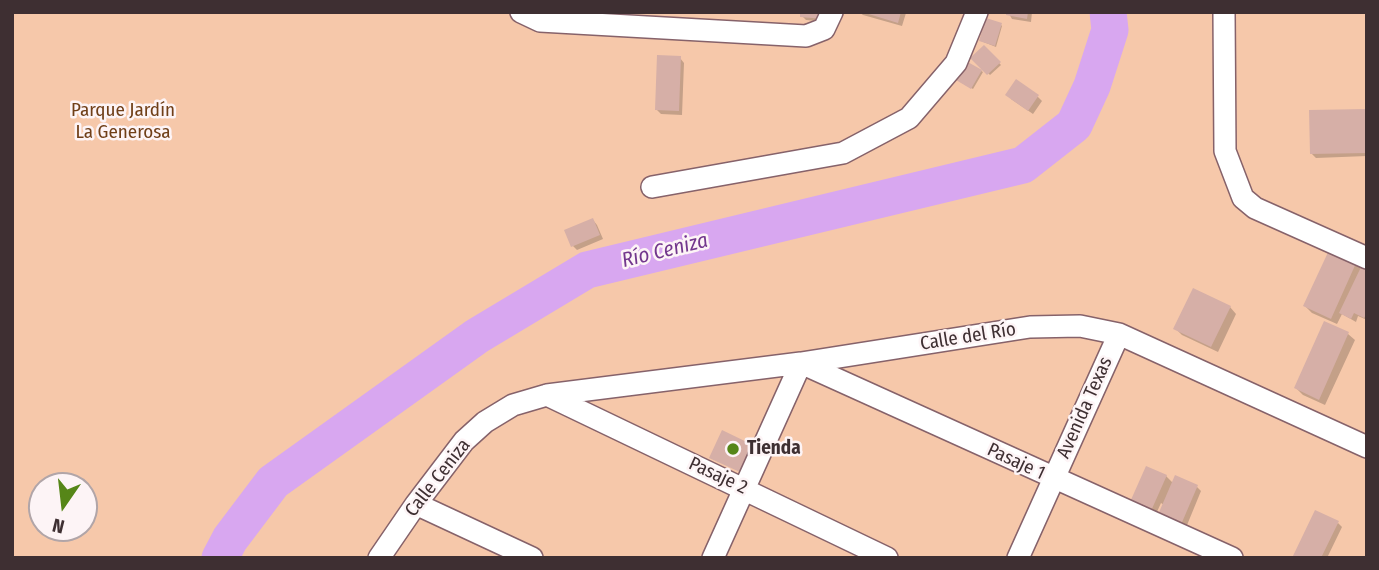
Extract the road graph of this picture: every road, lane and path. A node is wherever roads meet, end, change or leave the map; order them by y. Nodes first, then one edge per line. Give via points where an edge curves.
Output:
1 (521, 12) edge
2 (832, 12) edge
3 (977, 12) edge
4 (1224, 12) edge
5 (652, 187) dead end
6 (1367, 258) edge
7 (1119, 334) junction
8 (801, 363) junction
9 (547, 395) junction
10 (1367, 447) edge
11 (1053, 479) junction
12 (744, 488) junction
13 (416, 504) junction
14 (379, 558) edge
15 (532, 558) edge
16 (713, 558) edge
17 (887, 558) edge
18 (1018, 558) edge
19 (1232, 558) edge

1 - 2 street via 540,21 806,36 824,29
3 - 5 street via 956,63 909,118 898,124 843,153
4 - 6 street via 1225,151 1243,198 1255,208
7 - 8 street, Calle del Río via 1080,326 1030,327
7 - 10 street, Calle del Río
7 - 11 street, Avenida Texas
8 - 9 street, Calle del Río
8 - 11 street, Pasaje 1
8 - 12 street
9 - 12 street, Pasaje 2
9 - 13 street, Calle Ceniza via 513,405 485,422
11 - 18 street, Avenida Texas
11 - 19 street, Pasaje 1
12 - 16 street
12 - 17 street, Pasaje 2
13 - 14 street, Calle Ceniza
13 - 15 street

